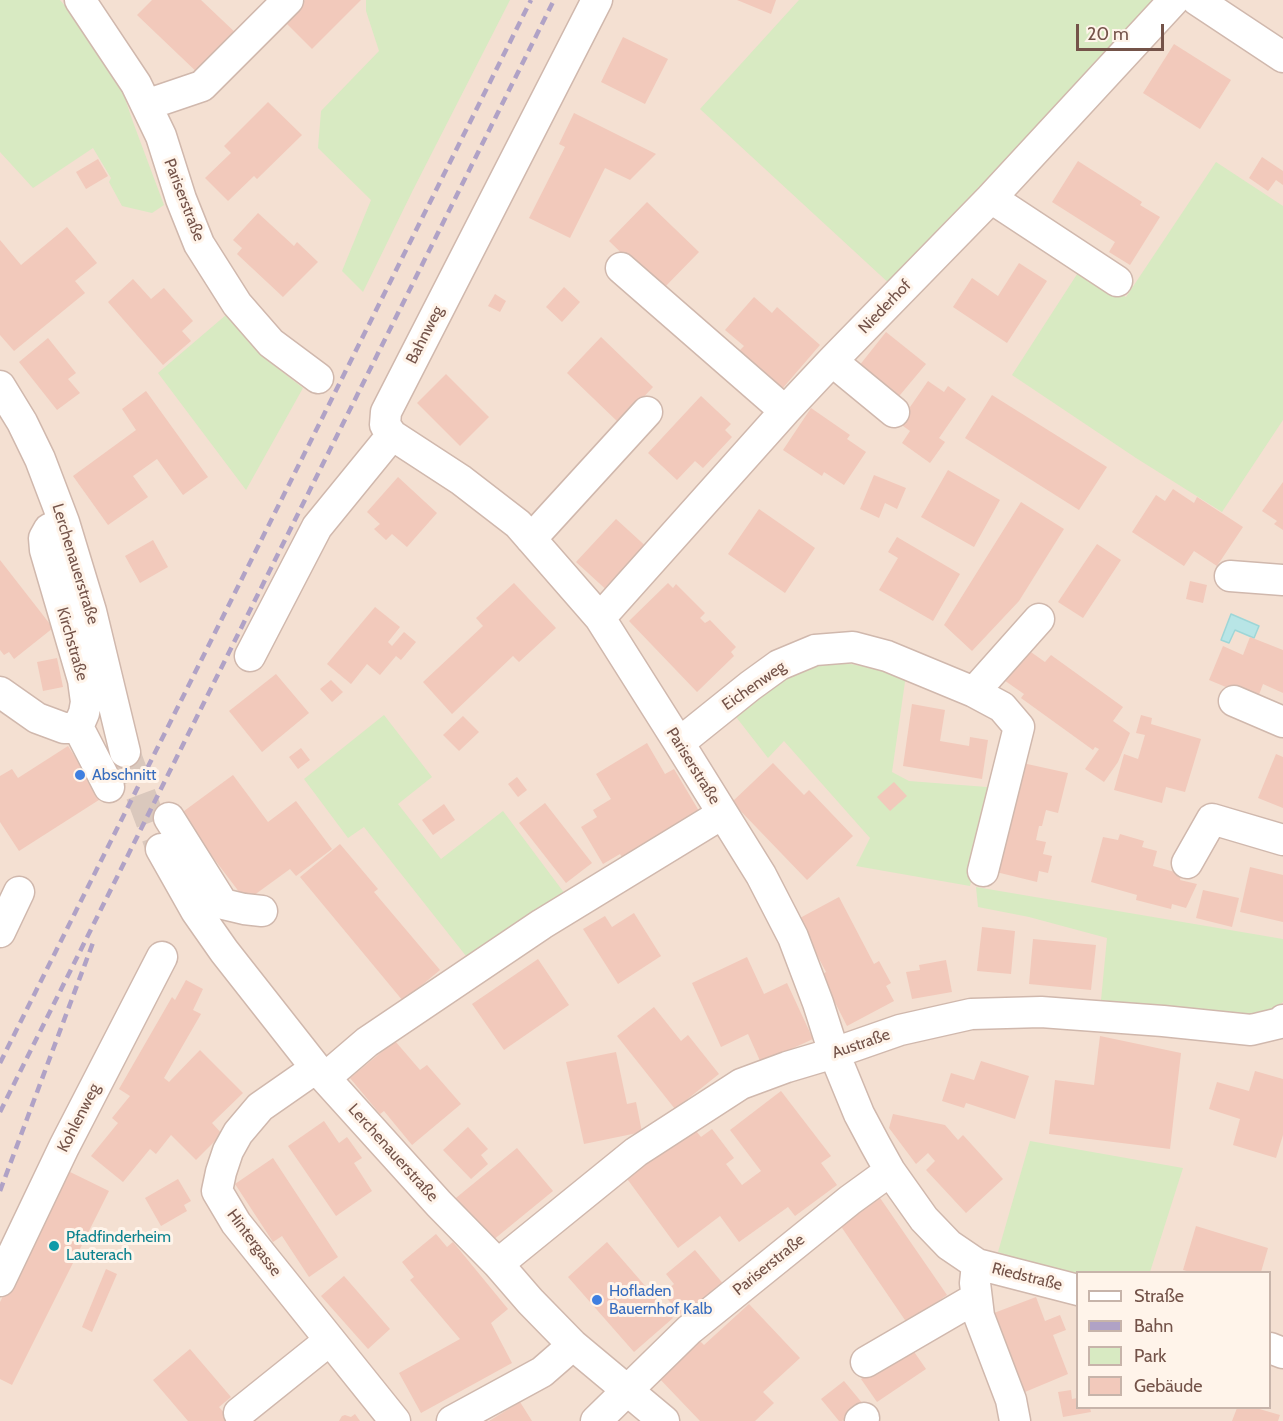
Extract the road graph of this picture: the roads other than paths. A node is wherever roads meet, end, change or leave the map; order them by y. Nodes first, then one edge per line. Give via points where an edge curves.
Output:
1 (80, 0) edge
2 (288, 0) edge
3 (597, 0) edge
4 (1174, 0) edge
5 (1197, 0) edge
6 (1283, 57) edge
7 (146, 105) junction
8 (991, 198) junction
9 (621, 268) dead end
10 (1117, 281) dead end
11 (832, 361) junction
12 (318, 378) dead end
13 (0, 386) edge
14 (785, 411) junction
15 (647, 412) dead end
16 (894, 412) dead end
17 (392, 435) junction
18 (64, 522) junction
19 (531, 539) junction
20 (1230, 576) dead end
21 (1283, 579) edge
22 (600, 618) junction
23 (1039, 619) dead end
24 (250, 656) dead end
25 (0, 692) edge
26 (974, 692) junction
27 (1234, 701) dead end
28 (1283, 722) edge
29 (76, 725) junction
30 (679, 743) junction
31 (125, 752) tunnel mouth
32 (109, 788) dead end
33 (722, 814) junction
34 (169, 818) tunnel mouth
35 (1283, 840) edge
36 (161, 849) tunnel mouth
37 (1187, 863) dead end
38 (983, 871) dead end
39 (19, 892) dead end
40 (262, 911) dead end
41 (0, 932) edge
42 (162, 957) dead end
43 (1283, 1020) edge
44 (834, 1053) junction
45 (321, 1073) junction
46 (890, 1172) junction
47 (498, 1264) junction
48 (977, 1264) junction
49 (0, 1281) edge
50 (1076, 1290) edge
51 (976, 1298) junction
52 (330, 1340) junction
53 (573, 1345) junction
54 (866, 1362) dead end
55 (628, 1390) junction
56 (239, 1413) dead end
57 (395, 1421) edge
58 (452, 1421) edge
59 (596, 1421) edge
60 (664, 1421) edge
61 (1015, 1421) edge

1 - 7 street, Pariserstraße
2 - 7 street via 202,86
3 - 17 street, Bahnweg via 386,412 385,425
4 - 8 street, Niederhof
5 - 6 street
7 - 12 street, Pariserstraße via 200,244 237,304 271,343
8 - 10 street
8 - 11 street, Niederhof
9 - 14 street
11 - 14 street, Niederhof
11 - 16 street
13 - 18 street, Lerchenauerstraße via 40,459
14 - 22 street, Niederhof
15 - 19 street
17 - 19 street, Pariserstraße via 461,480 518,524
17 - 24 street via 317,527
18 - 29 street, Kirchstraße via 49,529 44,538 83,680 86,702
18 - 31 street, Lerchenauerstraße via 91,611
19 - 22 street, Pariserstraße
20 - 21 street
22 - 30 street, Pariserstraße
23 - 26 street
25 - 29 street via 54,726
26 - 30 street, Eichenweg via 887,656 852,647 815,650 779,665
26 - 38 street, Eichenweg via 1002,707 1019,728
27 - 28 street
29 - 32 street
30 - 33 street, Pariserstraße
33 - 44 street, Pariserstraße via 761,875 793,937
33 - 45 street, Hintergasse via 532,931
34 - 40 street via 223,904
35 - 37 street via 1212,819
36 - 45 street, Lerchenauerstraße via 218,942
39 - 41 street
42 - 49 street, Kohlenweg
43 - 44 street, Austraße via 1251,1030 1041,1012 971,1014 900,1030
44 - 46 street, Pariserstraße via 859,1114
44 - 47 street, Austraße via 741,1084 636,1152
45 - 47 street, Lerchenauerstraße
45 - 52 street, Hintergasse via 260,1107 228,1151 218,1191 236,1223
46 - 48 street, Pariserstraße via 924,1219 949,1245
46 - 55 street, Pariserstraße via 689,1330
47 - 53 street, Lerchenauerstraße
48 - 50 street, Riedstraße
48 - 51 street
51 - 54 street
51 - 61 street via 978,1316 1011,1400
52 - 56 street
52 - 57 street, Hintergasse
53 - 55 street, Lerchenauerstraße
53 - 58 street via 542,1372
55 - 59 street, Pariserstraße
55 - 60 street, Lerchenauerstraße

